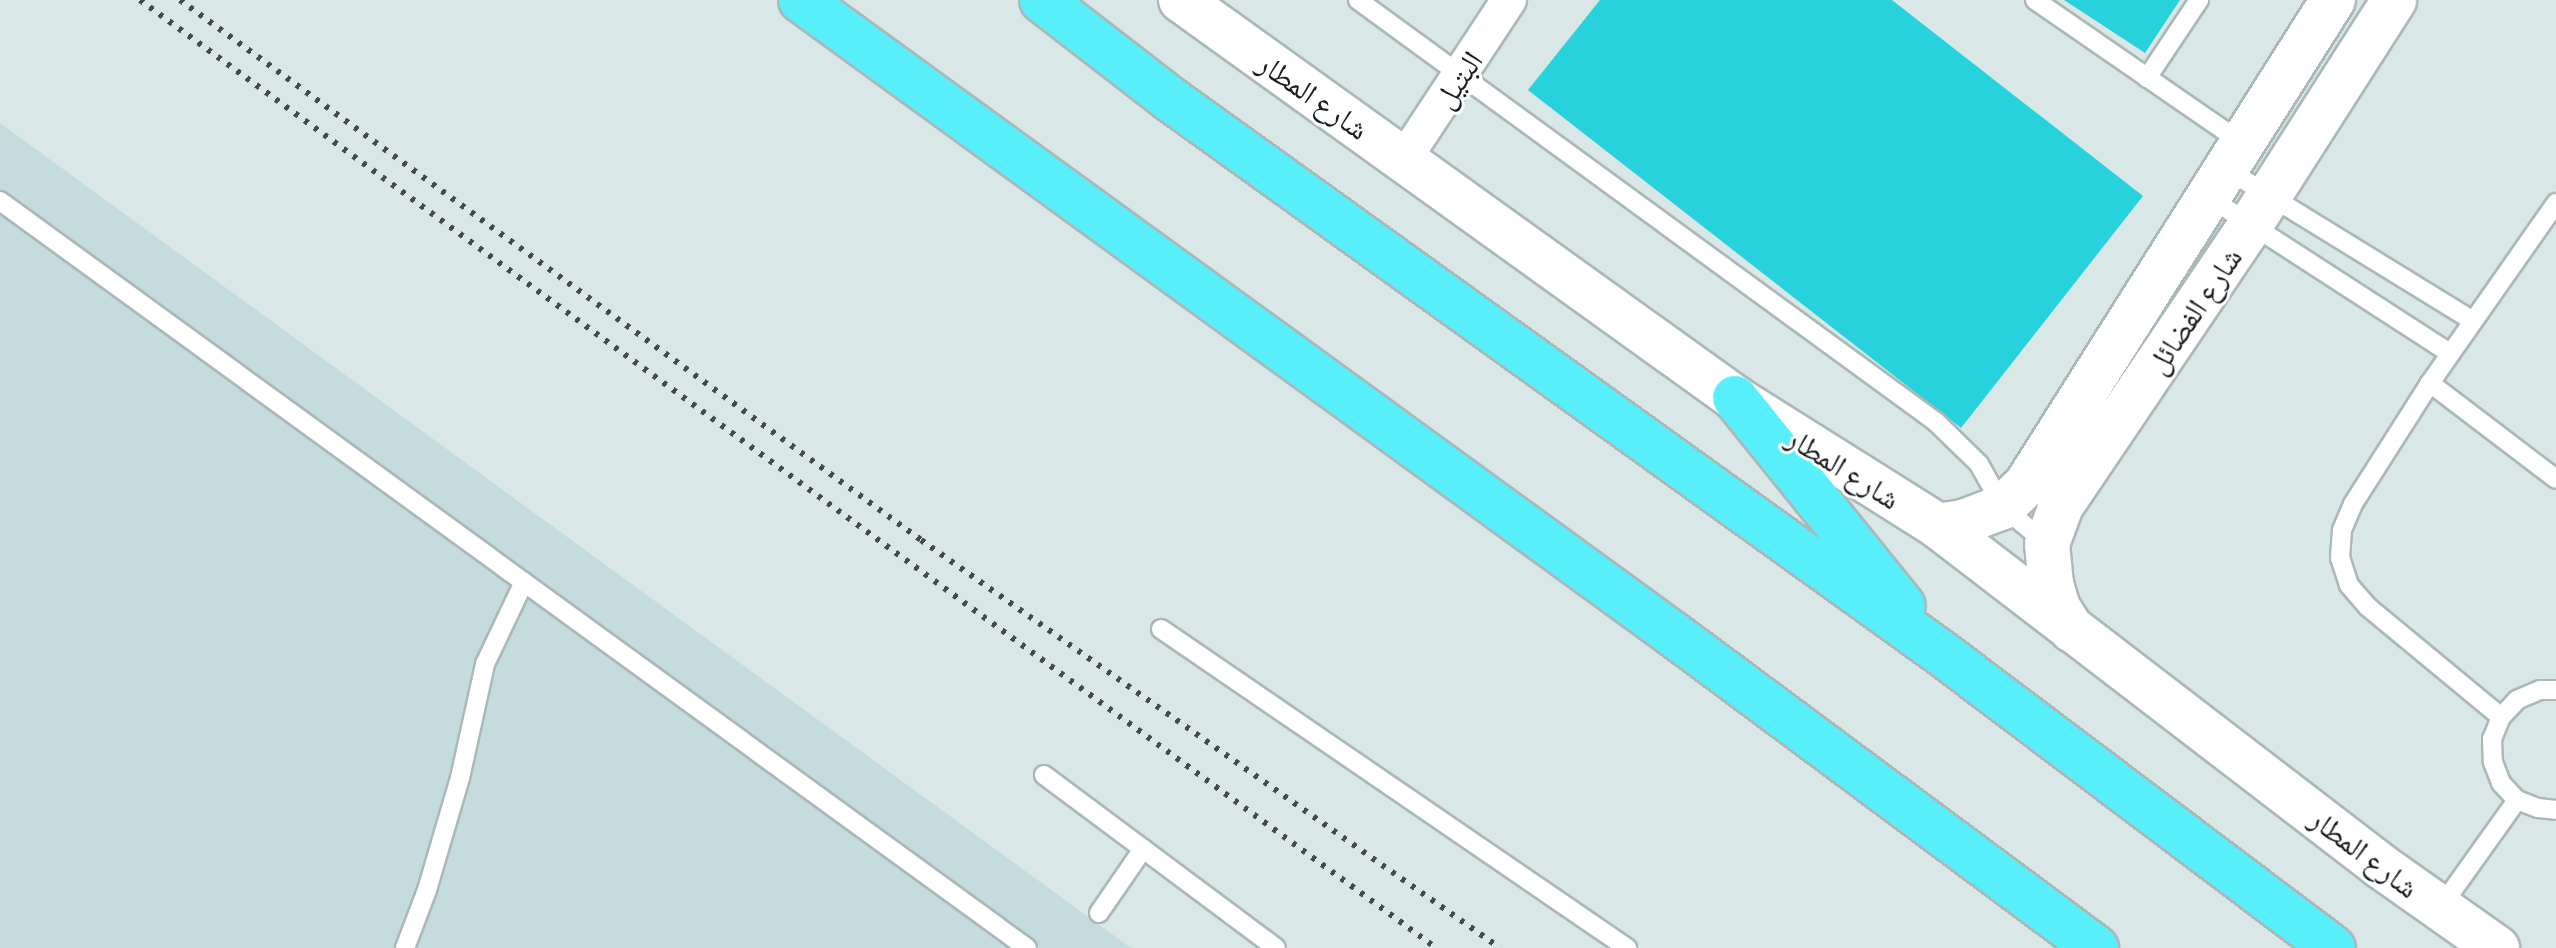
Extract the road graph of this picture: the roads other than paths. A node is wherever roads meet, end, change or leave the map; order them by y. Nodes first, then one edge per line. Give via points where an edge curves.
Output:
1 (801, 0) edge
2 (1042, 0) edge
3 (1181, 0) edge
4 (1358, 0) edge
5 (1509, 0) edge
6 (2035, 0) edge
7 (2199, 0) edge
8 (2333, 0) edge
9 (2394, 0) edge
10 (1459, 75) junction
11 (2147, 78) junction
12 (1404, 159) junction
13 (2226, 170) junction
14 (0, 201) edge
15 (2556, 203) edge
16 (2260, 210) junction
17 (2473, 321) junction
18 (2450, 353) junction
19 (2430, 383) junction
20 (1735, 398) junction
21 (2556, 479) edge
22 (2003, 507) junction
23 (1938, 526) junction
24 (2047, 544) junction
25 (524, 582) junction
26 (1161, 629) dead end
27 (2072, 631) junction
28 (1940, 652) junction
29 (2556, 690) edge
30 (2501, 717) junction
31 (1044, 775) dead end
32 (2517, 800) junction
33 (2556, 810) edge
34 (1143, 849) junction
35 (2440, 908) junction
36 (1099, 913) dead end
37 (405, 948) edge
38 (1027, 948) edge
39 (1276, 948) edge
40 (1627, 948) edge
41 (2096, 948) edge
42 (2333, 948) edge
43 (2497, 948) edge

1 - 41 highway
2 - 28 highway via 1170,99
3 - 12 street, شارع المطار
4 - 10 lane
5 - 10 street, البتيل
6 - 11 lane
7 - 11 lane
8 - 13 street, شارع الفضائل
9 - 16 street, شارع الفضائل
10 - 12 street, البتيل
10 - 22 lane via 1936,422 1979,464
11 - 13 lane
12 - 20 street, شارع المطار
13 - 16 lane
13 - 16 lane
13 - 22 street, شارع الفضائل via 2041,464
14 - 25 lane
15 - 17 lane
16 - 17 lane via 2356,245
16 - 18 lane
16 - 24 street, شارع الفضائل via 2061,506
17 - 18 lane
18 - 19 lane
19 - 21 lane
19 - 30 lane via 2353,504 2342,530 2340,558 2349,585 2368,607
20 - 23 street, شارع المطار
20 - 28 highway
22 - 23 street, شارع الفضائل
22 - 24 lane
23 - 27 street, شارع المطار
24 - 27 street, شارع الفضائل via 2051,584
25 - 37 lane via 485,664 460,778
25 - 38 lane
26 - 40 lane
27 - 35 street, شارع المطار
28 - 42 highway
29 - 30 lane via 2517,700
30 - 32 lane via 2492,739 2493,762 2501,783
31 - 34 lane
32 - 33 lane
32 - 35 lane
34 - 36 lane
34 - 39 lane
35 - 43 street, شارع المطار

